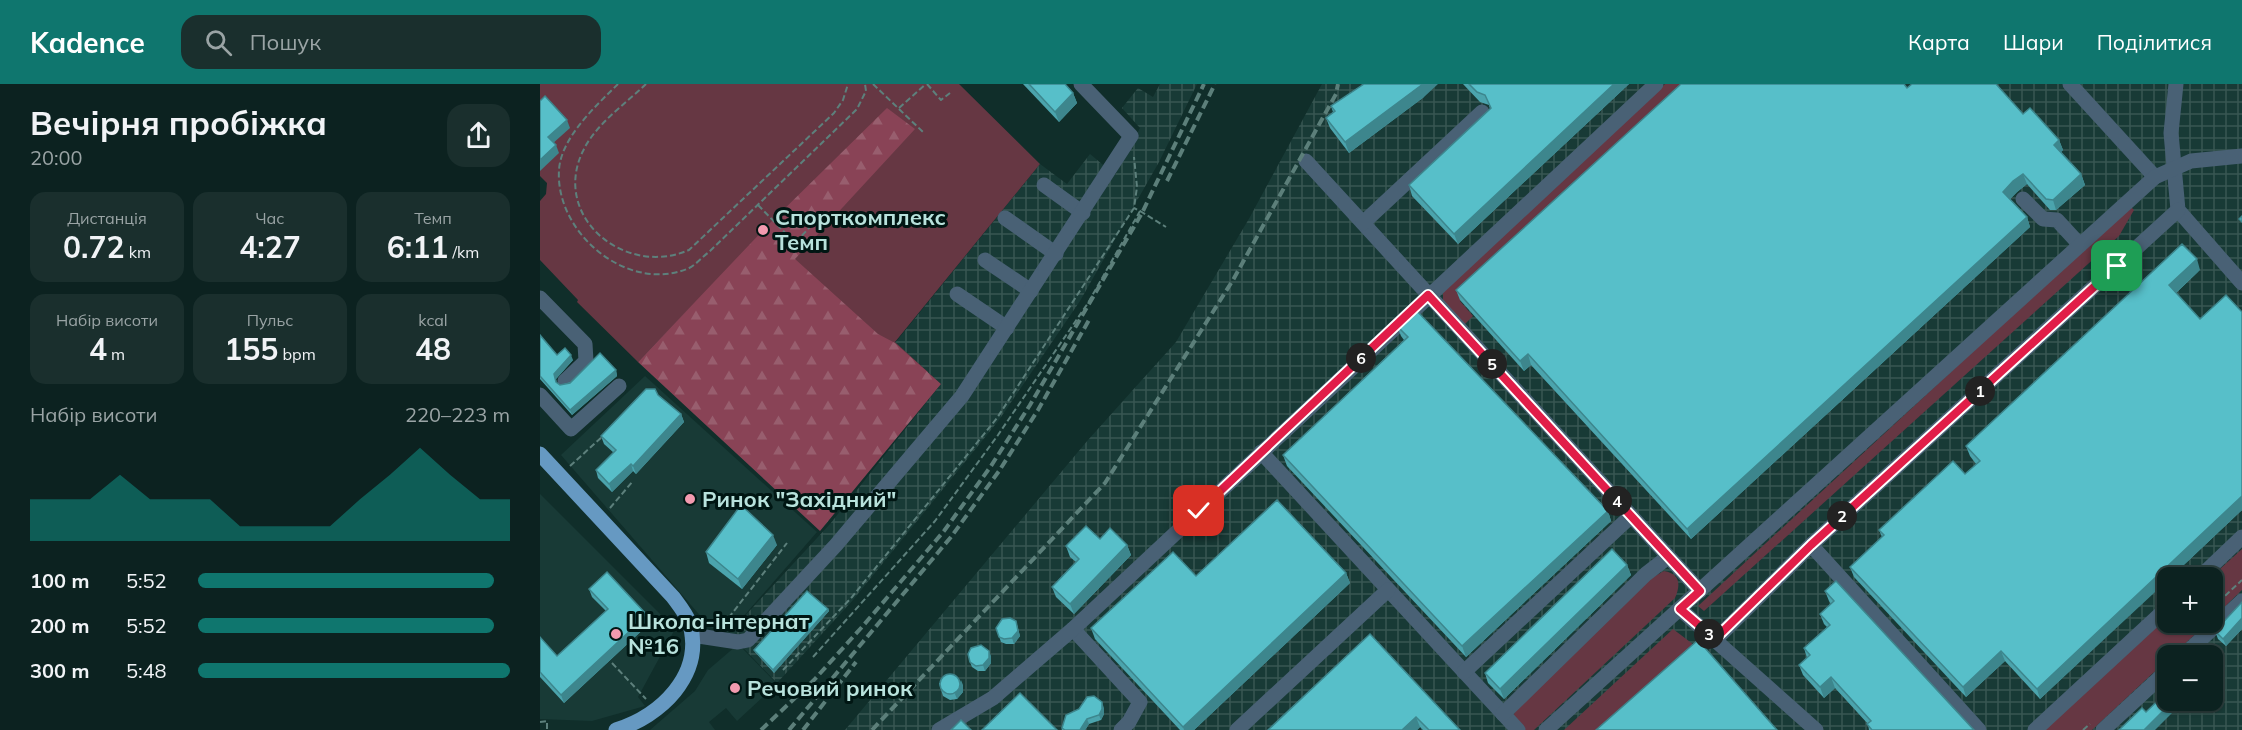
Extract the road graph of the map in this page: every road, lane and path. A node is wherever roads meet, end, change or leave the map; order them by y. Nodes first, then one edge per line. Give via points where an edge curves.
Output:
1 (618, 84) edge
2 (646, 84) edge
3 (848, 84) edge
4 (865, 84) edge
5 (873, 84) edge
6 (926, 84) edge
7 (1081, 84) edge
8 (1656, 84) edge
9 (2070, 84) edge
10 (2176, 84) edge
11 (950, 93) dead end
12 (899, 108) junction
13 (1482, 112) dead end
14 (924, 133) dead end
15 (1131, 136) junction
16 (2242, 156) edge
17 (1306, 161) dead end
18 (2174, 169) junction
19 (2155, 177) junction
20 (1044, 185) dead end
21 (2023, 199) dead end
22 (758, 206) junction
23 (1134, 208) junction
24 (2178, 210) junction
25 (1140, 212) junction
26 (1083, 213) junction
27 (822, 214) dead end
28 (1005, 218) dead end
29 (1363, 223) junction
30 (1166, 227) dead end
31 (795, 243) junction
32 (2080, 245) junction
33 (803, 250) dead end
34 (1056, 254) junction
35 (985, 260) dead end
36 (2242, 284) edge
37 (1031, 291) junction
38 (957, 294) dead end
39 (1428, 295) junction
40 (540, 298) edge
41 (1007, 328) junction
42 (565, 381) edge
43 (619, 386) dead end
44 (540, 394) edge
45 (604, 435) edge
46 (1261, 452) junction
47 (540, 454) edge
48 (568, 468) dead end
49 (633, 481) dead end
50 (607, 512) dead end
51 (1631, 516) junction
52 (2242, 537) edge
53 (787, 543) dead end
54 (1811, 545) junction
55 (1668, 557) junction
56 (2211, 567) edge
57 (2242, 580) edge
58 (1388, 590) junction
59 (1700, 591) junction
60 (2223, 598) edge
61 (2242, 601) edge
62 (1680, 609) junction
63 (2157, 617) edge
64 (719, 630) dead end
65 (1073, 630) junction
66 (692, 635) junction
67 (1715, 639) junction
68 (2195, 645) edge
69 (813, 657) dead end
70 (612, 663) dead end
71 (783, 670) dead end
72 (1464, 672) junction
73 (2157, 680) edge
74 (650, 704) dead end
75 (1503, 714) junction
76 (540, 722) edge
77 (547, 730) edge
78 (616, 730) edge
79 (939, 730) edge
80 (1122, 730) edge
81 (1237, 730) edge
82 (1518, 730) edge
83 (1546, 730) edge
84 (1816, 730) edge
85 (1979, 730) edge
86 (2035, 730) edge
87 (2103, 730) edge

1 - 22 path via 584,118 559,168 561,196 572,223 590,246 612,262 665,274 688,268
2 - 3 path via 591,138 576,172 578,199 589,224 607,243 651,259 671,258 688,250 834,113
4 - 22 path via 866,91 857,109
5 - 12 path
6 - 11 path via 940,100
6 - 12 path
7 - 15 street
8 - 39 street
9 - 19 street
10 - 18 street via 2171,133
12 - 14 path
13 - 29 street
15 - 23 path via 1137,187
15 - 26 street
16 - 18 street via 2191,161
17 - 29 street
18 - 19 street
18 - 24 street
19 - 32 street
20 - 26 street
21 - 32 street via 2043,219 2057,220
22 - 31 path
23 - 25 path
23 - 71 path via 997,418 852,597
24 - 36 street
24 - 54 street
25 - 30 path
25 - 69 path via 1089,303 991,445 935,521
26 - 34 street
27 - 31 path
28 - 34 street
29 - 39 street
31 - 33 path
32 - 59 street
34 - 37 street
35 - 37 street
37 - 41 street
38 - 41 street
39 - 46 street
39 - 51 street
40 - 42 street via 585,344 586,361
41 - 66 street via 962,396 836,545 748,640
43 - 44 street via 571,429
45 - 48 path
46 - 58 street
46 - 65 street
47 - 66 main road via 673,597 689,621
49 - 50 path
51 - 55 street
51 - 72 street
52 - 56 street
53 - 64 path
54 - 67 street
54 - 85 street
55 - 59 street
55 - 75 street
57 - 60 path
58 - 72 street
58 - 81 street
59 - 62 street
61 - 68 street
62 - 67 street
62 - 83 street
63 - 86 street
65 - 79 street via 993,698
65 - 80 street via 1140,702
66 - 78 main road via 693,651 676,689 653,714
67 - 84 street
70 - 74 path
72 - 75 street
73 - 87 street
75 - 82 street
76 - 77 path via 547,722

